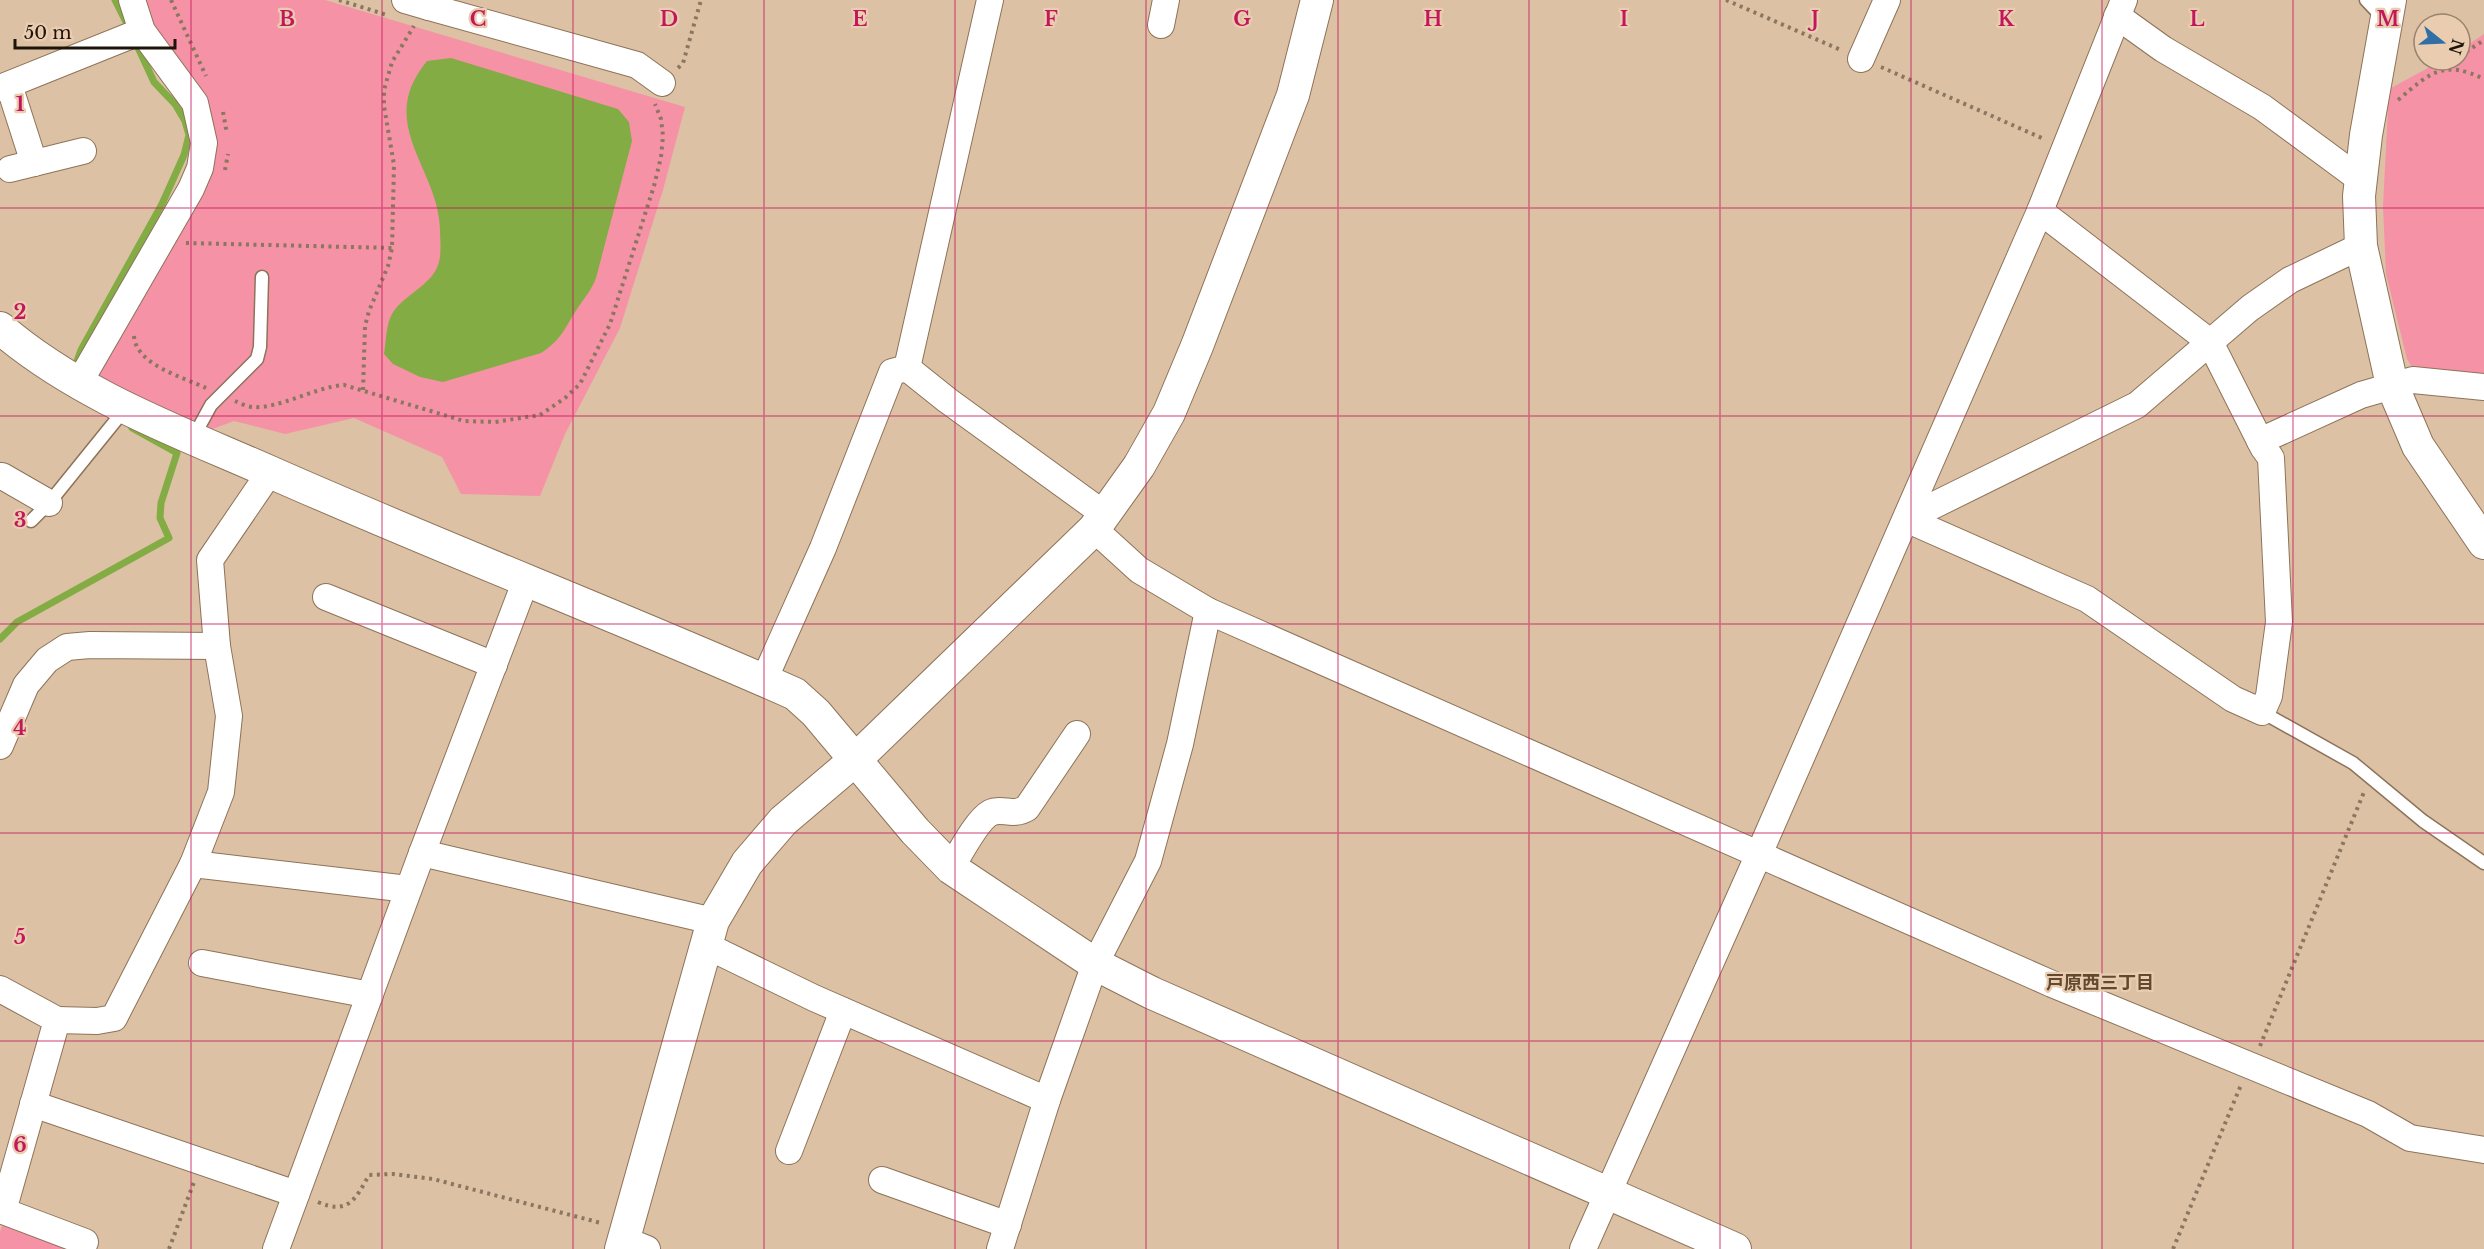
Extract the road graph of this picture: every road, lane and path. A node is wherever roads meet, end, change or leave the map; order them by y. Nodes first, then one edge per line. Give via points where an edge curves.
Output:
1 (132, 0) edge
2 (339, 0) edge
3 (701, 0) edge
4 (990, 0) edge
5 (1166, 0) edge
6 (1317, 0) edge
7 (1726, 0) edge
8 (1887, 0) edge
9 (2381, 7) edge
10 (2121, 8) edge
11 (415, 13) edge
12 (1161, 25) dead end
13 (142, 31) junction
14 (1861, 59) junction
15 (2437, 72) edge
16 (2470, 72) edge
17 (2484, 79) edge
18 (4, 86) edge
19 (658, 93) junction
20 (2369, 121) junction
21 (2065, 148) junction
22 (83, 152) dead end
23 (2361, 180) junction
24 (2040, 211) junction
25 (186, 243) dead end
26 (2361, 246) junction
27 (392, 248) junction
28 (262, 277) dead end
29 (0, 328) edge
30 (2210, 342) junction
31 (907, 368) junction
32 (173, 373) dead end
33 (79, 383) junction
34 (2391, 385) junction
35 (2484, 387) edge
36 (363, 390) junction
37 (220, 394) junction
38 (126, 408) junction
39 (192, 438) junction
40 (2260, 441) junction
41 (270, 472) junction
42 (0, 477) edge
43 (49, 503) junction
44 (1906, 519) junction
45 (31, 521) dead end
46 (1099, 521) junction
47 (2484, 543) edge
48 (526, 580) junction
49 (326, 597) dead end
50 (1208, 610) junction
51 (217, 646) junction
52 (494, 664) junction
53 (764, 680) junction
54 (2262, 712) junction
55 (1077, 734) dead end
56 (0, 746) edge
57 (855, 760) junction
58 (2370, 777) junction
59 (422, 853) junction
60 (1759, 854) junction
61 (2484, 863) edge
62 (193, 864) junction
63 (951, 868) junction
64 (408, 890) junction
65 (709, 933) junction
66 (202, 963) dead end
67 (1095, 964) junction
68 (0, 989) edge
69 (370, 995) junction
70 (843, 1011) junction
71 (57, 1020) junction
72 (2251, 1066) junction
73 (1047, 1100) junction
74 (33, 1104) junction
75 (2484, 1150) edge
76 (789, 1151) dead end
77 (202, 1162) junction
78 (882, 1180) dead end
79 (296, 1194) junction
80 (1607, 1194) junction
81 (1004, 1237) edge
82 (630, 1242) edge
83 (82, 1249) edge
84 (169, 1249) edge
85 (276, 1249) edge
86 (1583, 1249) edge
87 (1735, 1249) edge
88 (2173, 1249) edge

1 - 13 street
2 - 11 path
3 - 19 path via 683,63
4 - 31 street
5 - 12 street
6 - 46 street via 1293,95 1169,413 1139,466
7 - 14 path
8 - 14 street
9 - 20 street
10 - 21 street
10 - 23 street via 2163,49 2262,107
11 - 19 street via 637,66
11 - 27 path via 392,62 384,90 394,165
13 - 18 street
13 - 33 street via 195,103 204,143 200,168
14 - 21 path
15 - 20 path
16 - 17 path
18 - 22 street via 22,166
19 - 36 path via 662,157 610,324 580,384 540,415 495,422 464,421
20 - 23 street
21 - 24 street
23 - 26 street
24 - 30 street
24 - 44 street
25 - 27 path
26 - 30 street via 2290,280
26 - 34 street
27 - 36 path via 365,326
28 - 37 lane via 257,359
29 - 33 street
30 - 40 street
30 - 44 street via 2137,405
31 - 46 street
31 - 53 street via 892,372 823,548
32 - 37 path
33 - 38 street
34 - 35 street via 2414,380
34 - 40 street
34 - 47 street via 2418,446
36 - 37 path via 333,386 253,407
37 - 39 lane
38 - 39 street
38 - 43 lane
39 - 41 street
40 - 54 street via 2271,458 2279,622 2269,696
41 - 48 street
41 - 51 street via 210,560
42 - 43 street
43 - 45 lane
44 - 54 street via 2087,599 2233,699
44 - 60 street
46 - 50 street via 1139,570
46 - 57 street
48 - 52 street
48 - 53 street
49 - 52 street
50 - 60 street
50 - 67 street via 1180,744 1148,861
51 - 56 street via 67,647 47,660 26,685
51 - 62 street via 229,716 221,792
52 - 59 street
53 - 57 street via 795,694
54 - 58 lane
55 - 63 street via 1027,808 1018,813 990,813
57 - 63 street
57 - 65 street via 783,821 747,863
58 - 61 lane via 2423,821
58 - 72 path
59 - 64 street
59 - 65 street
60 - 72 street via 2052,984
60 - 80 street
62 - 64 street
62 - 71 street via 114,1018
63 - 67 street
64 - 69 street
65 - 70 street
65 - 82 street
66 - 69 street
67 - 73 street
67 - 80 street via 1152,993
68 - 71 street
69 - 79 street
70 - 73 street
70 - 76 street
71 - 74 street
72 - 75 street via 2368,1114 2410,1138
72 - 88 path
73 - 81 street
74 - 77 street
74 - 83 street via 3,1211 85,1242
77 - 79 street
77 - 84 path
78 - 81 street
79 - 82 path via 333,1209 347,1205 369,1174 433,1179
79 - 85 street
80 - 86 street
80 - 87 street

